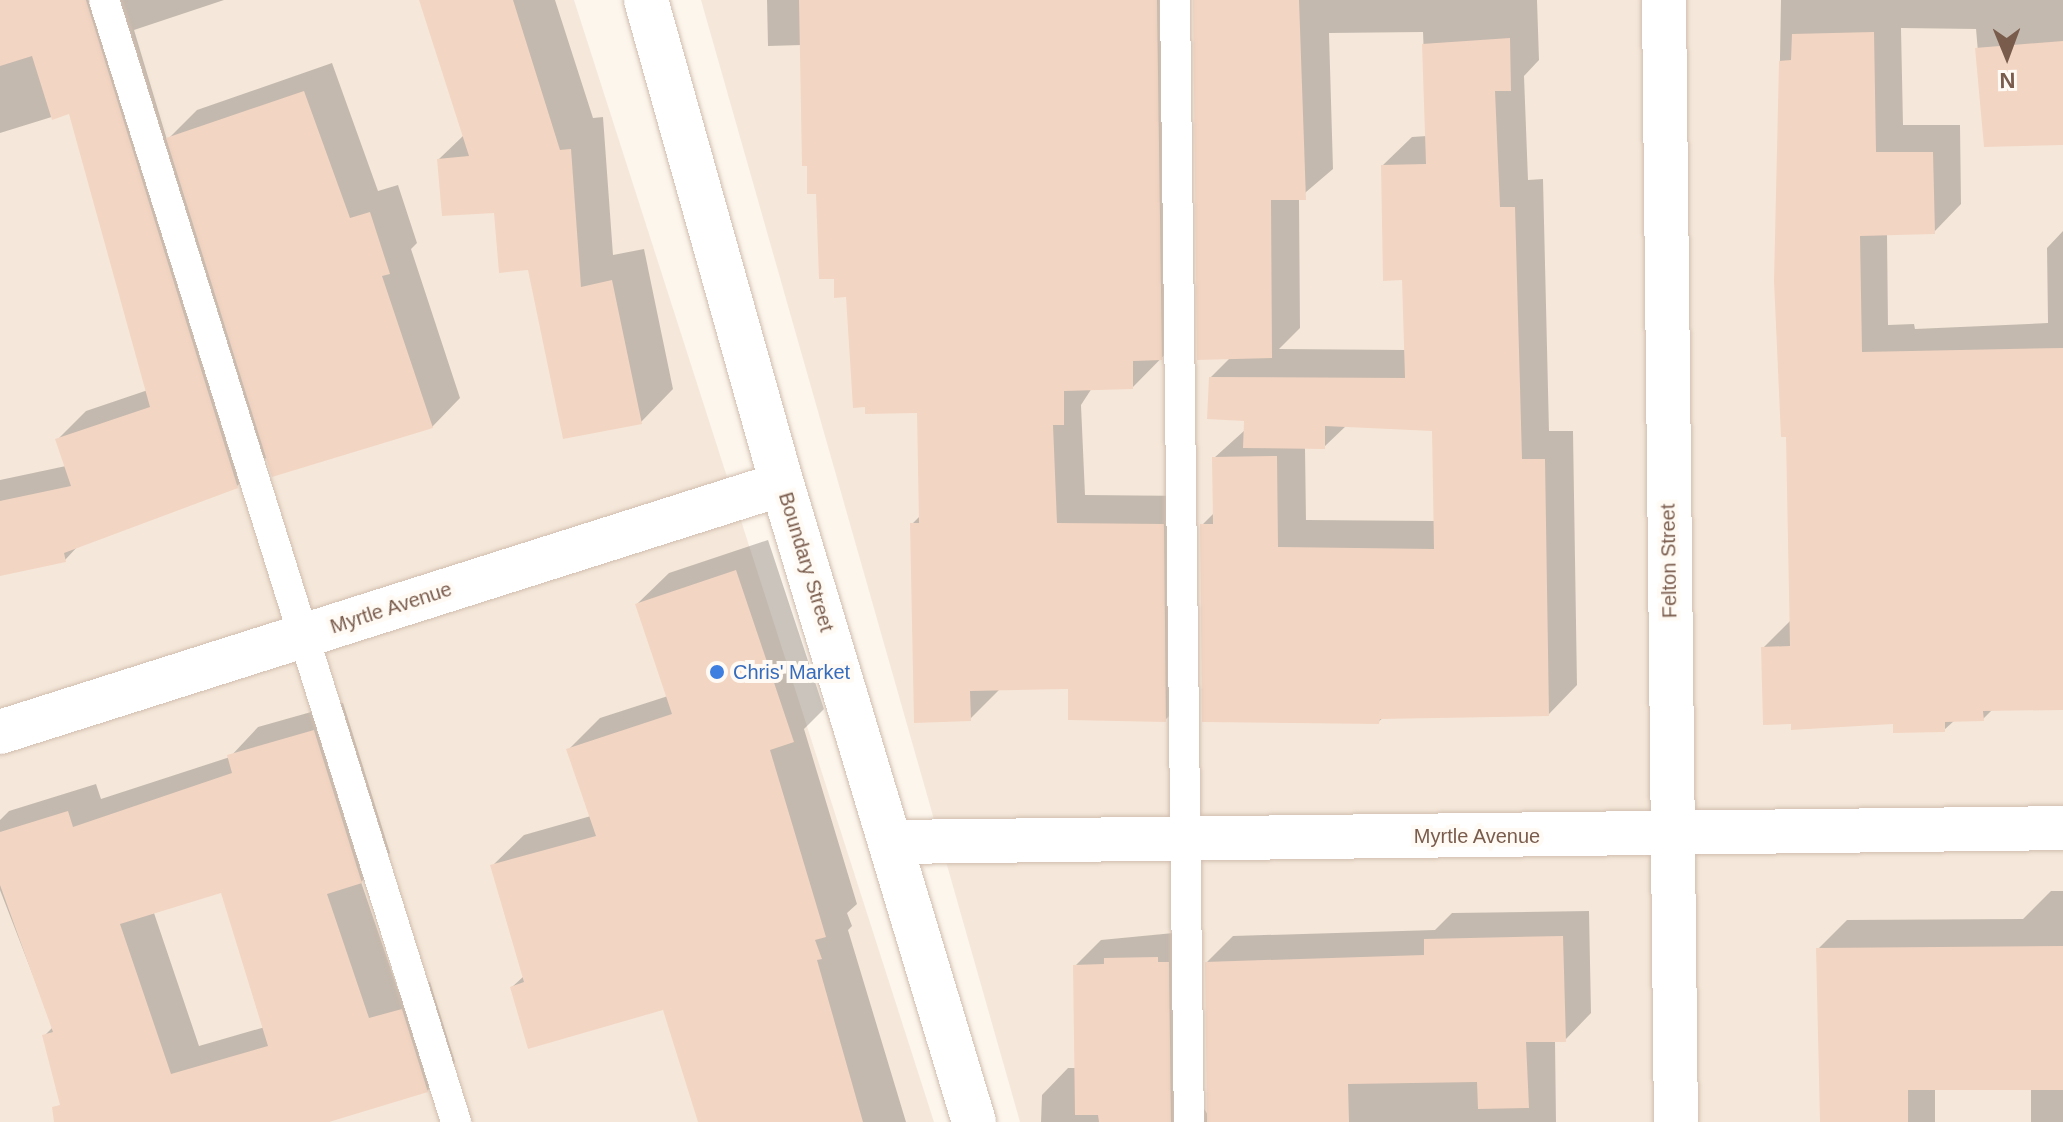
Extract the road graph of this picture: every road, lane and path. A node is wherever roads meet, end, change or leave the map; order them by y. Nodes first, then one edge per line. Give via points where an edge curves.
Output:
1 (104, 0) edge
2 (646, 0) edge
3 (1175, 0) edge
4 (1664, 0) edge
5 (782, 484) junction
6 (306, 635) junction
7 (0, 732) edge
8 (2063, 828) edge
9 (1671, 835) junction
10 (1184, 838) junction
11 (891, 842) junction
12 (456, 1122) edge
13 (974, 1122) edge
14 (1189, 1122) edge
15 (1676, 1122) edge

1 - 6 lane
2 - 5 street, Boundary Street
3 - 10 lane
4 - 9 street, Felton Street
5 - 6 street, Myrtle Avenue
5 - 11 street, Boundary Street
6 - 7 street, Myrtle Avenue
6 - 12 lane
8 - 9 street, Myrtle Avenue
9 - 10 street, Myrtle Avenue
9 - 15 street, Felton Street
10 - 11 street, Myrtle Avenue
10 - 14 lane
11 - 13 street, Boundary Street

